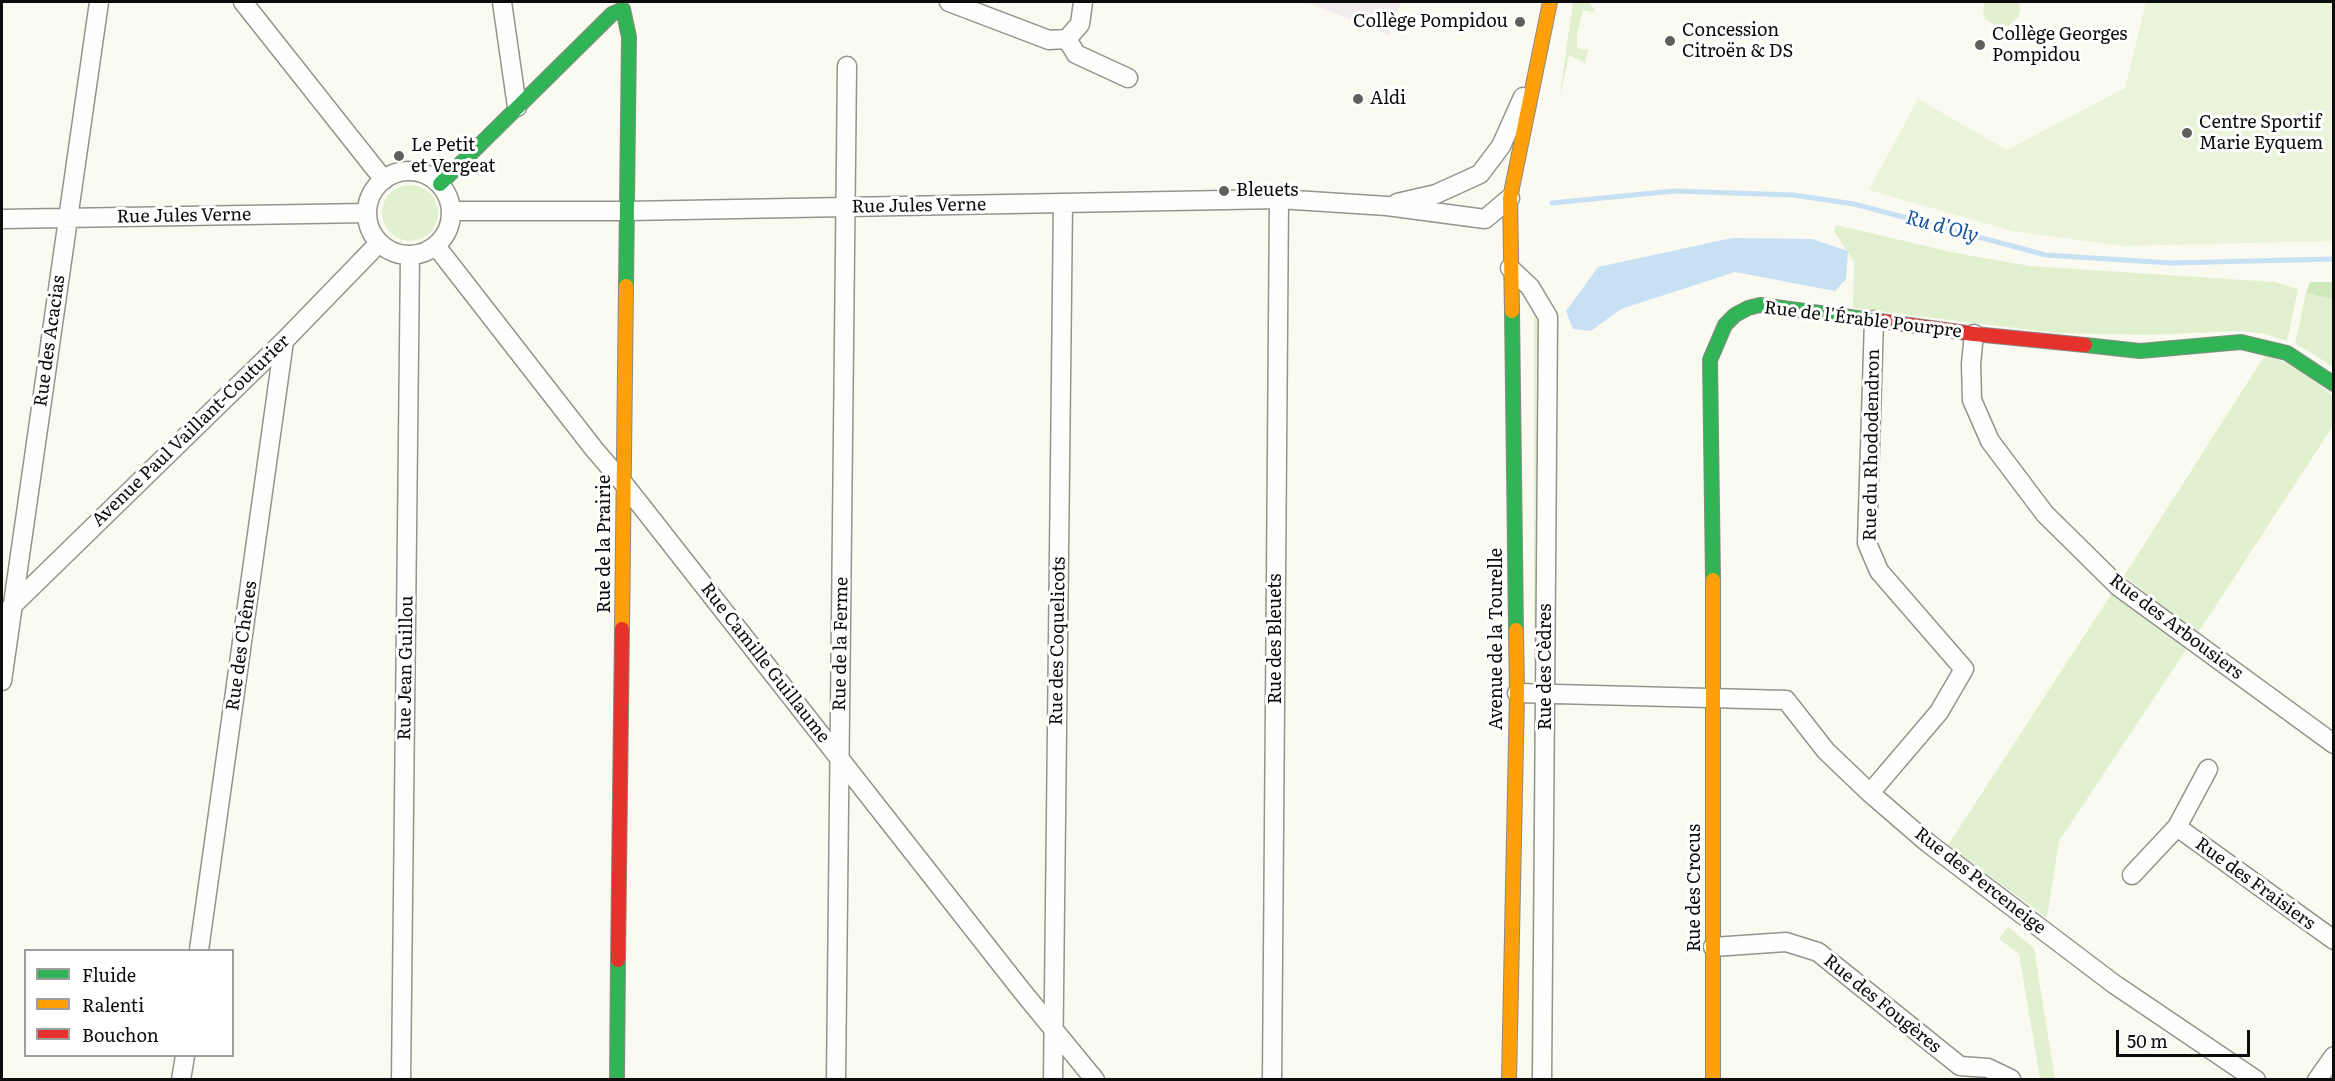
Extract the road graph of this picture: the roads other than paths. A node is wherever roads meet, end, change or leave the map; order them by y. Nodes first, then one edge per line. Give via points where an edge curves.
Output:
1 (99, 2) edge
2 (243, 2) edge
3 (502, 2) edge
4 (949, 2) edge
5 (1083, 2) edge
6 (1550, 2) edge
7 (1067, 39) junction
8 (847, 66) dead end
9 (1537, 66) junction
10 (1128, 78) dead end
11 (517, 107) junction
12 (384, 180) junction
13 (440, 184) junction
14 (1510, 198) junction
15 (1279, 199) junction
16 (1063, 203) junction
17 (1387, 206) junction
18 (845, 208) junction
19 (451, 211) junction
20 (628, 211) junction
21 (367, 213) junction
22 (2, 219) edge
23 (68, 219) junction
24 (1485, 219) junction
25 (379, 243) junction
26 (436, 246) junction
27 (410, 256) junction
28 (1510, 268) junction
29 (1511, 306) junction
30 (1874, 320) junction
31 (1974, 334) junction
32 (284, 341) junction
33 (2334, 384) edge
34 (624, 484) junction
35 (7, 612) edge
36 (2, 681) edge
37 (1516, 693) junction
38 (1546, 693) junction
39 (1714, 696) junction
40 (2334, 744) edge
41 (839, 758) junction
42 (2208, 769) dead end
43 (1870, 793) junction
44 (2176, 827) junction
45 (2132, 875) dead end
46 (2334, 940) edge
47 (1713, 947) junction
48 (199, 949) edge
49 (1054, 1029) junction
50 (2334, 1056) edge
51 (184, 1057) edge
52 (2011, 1079) edge
53 (181, 1080) edge
54 (401, 1080) edge
55 (617, 1080) edge
56 (836, 1080) edge
57 (1053, 1080) edge
58 (1095, 1080) edge
59 (1272, 1080) edge
60 (1509, 1080) edge
61 (1542, 1080) edge
62 (1713, 1080) edge
63 (2256, 1080) edge
64 (2317, 1080) edge

1 - 23 street, Rue des Acacias
2 - 12 street
3 - 11 street
4 - 7 street via 1049,40
5 - 7 street via 1080,24
6 - 9 street, Avenue de la Tourelle
7 - 10 street via 1076,54
8 - 18 street, Rue de la Ferme
9 - 14 street, Avenue de la Tourelle
9 - 17 street, Rue Jules Verne via 1501,146 1480,174 1436,194
11 - 13 street
11 - 20 street, Rue de la Prairie via 612,14 623,9 629,37
12 - 13 street via 407,171
12 - 21 street via 372,195
13 - 19 street
14 - 24 street
14 - 28 street, Avenue de la Tourelle
15 - 16 street, Rue Jules Verne
15 - 17 street, Rue Jules Verne
15 - 59 street, Rue des Bleuets
16 - 18 street, Rue Jules Verne
16 - 49 street, Rue des Coquelicots
17 - 24 street, Rue Jules Verne
18 - 20 street, Rue Jules Verne
18 - 41 street, Rue de la Ferme
19 - 20 street, Rue Jules Verne
19 - 26 street via 445,236
20 - 34 street, Rue de la Prairie
21 - 23 street, Rue Jules Verne
21 - 25 street via 368,224
22 - 23 street, Rue Jules Verne
23 - 35 street, Rue des Acacias
24 - 29 street via 1501,229
25 - 27 street
25 - 32 street, Avenue Paul Vaillant-Couturier
26 - 27 street
26 - 34 street, Rue Camille Guillaume
27 - 54 street, Rue Jean Guillou
28 - 29 street, Avenue de la Tourelle
28 - 38 street, Rue des Cèdres via 1530,287 1548,316
29 - 37 street, Avenue de la Tourelle
30 - 31 street, Rue de l'Érable Pourpre
30 - 39 street, Rue de l'Érable Pourpre via 1760,305 1735,315 1725,325 1710,360
30 - 43 street, Rue du Rhododendron via 1867,543 1879,571 1964,669 1939,712
31 - 33 street, Rue de l'Érable Pourpre via 2140,351 2241,342 2287,353
31 - 40 street, Rue des Arbousiers via 1972,400 1990,441 2045,514 2119,587
32 - 35 street, Avenue Paul Vaillant-Couturier
32 - 48 street, Rue des Chênes
34 - 41 street, Rue Camille Guillaume
34 - 55 street, Rue de la Prairie
35 - 36 street, Rue des Acacias
37 - 38 street, Rue des Perceneige
37 - 60 street, Avenue de la Tourelle
38 - 39 street, Rue des Perceneige
38 - 61 street, Rue des Cèdres
39 - 43 street, Rue des Perceneige via 1786,700 1826,751
39 - 47 street, Rue des Crocus
41 - 49 street, Rue Camille Guillaume
41 - 56 street, Rue de la Ferme
42 - 44 street, Rue des Fraisiers
43 - 63 street, Rue des Perceneige via 1928,843 2114,984
44 - 45 street, Rue des Fraisiers
44 - 46 street, Rue des Fraisiers
47 - 52 street, Rue des Fougères via 1786,942 1818,952 1960,1066 1988,1068
47 - 62 street, Rue des Crocus
49 - 57 street, Rue des Coquelicots
49 - 58 street, Rue Camille Guillaume
50 - 64 street
51 - 53 street

